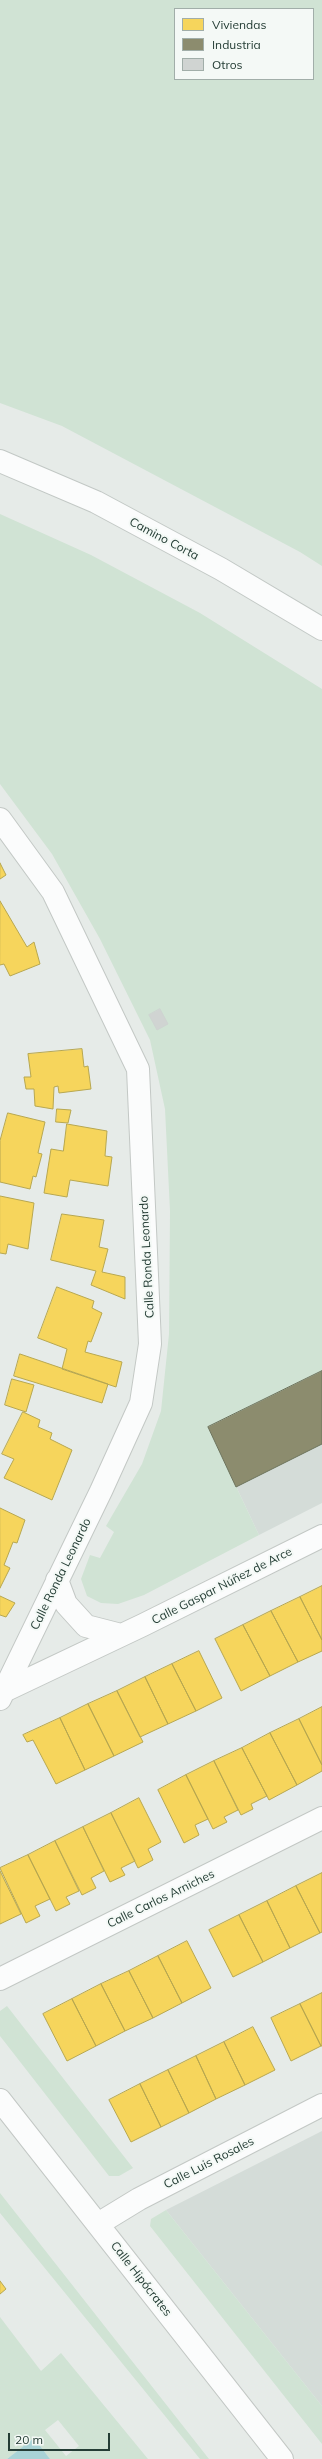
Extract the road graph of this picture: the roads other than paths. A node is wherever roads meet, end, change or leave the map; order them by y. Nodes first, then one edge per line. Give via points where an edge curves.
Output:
1 (0, 461) edge
2 (322, 629) edge
3 (0, 819) edge
4 (322, 1536) edge
5 (58, 1580) junction
6 (121, 1636) junction
7 (2, 1695) edge
8 (322, 1818) edge
9 (0, 1979) edge
10 (0, 2100) edge
11 (322, 2105) edge
12 (98, 2224) junction
13 (282, 2459) edge

1 - 2 street, Camino Corta via 96,502 221,569
3 - 5 street, Calle Ronda Leonardo via 52,892 138,1069 150,1344 147,1366 141,1403
4 - 6 street, Calle Gaspar Núñez de Arce
5 - 6 street via 66,1604 86,1626
5 - 7 street, Calle Ronda Leonardo
6 - 7 street, Calle Gaspar Núñez de Arce
8 - 9 street, Calle Carlos Arniches
10 - 12 street, Calle Hipócrates
11 - 12 street, Calle Luis Rosales via 139,2199
12 - 13 street, Calle Hipócrates

